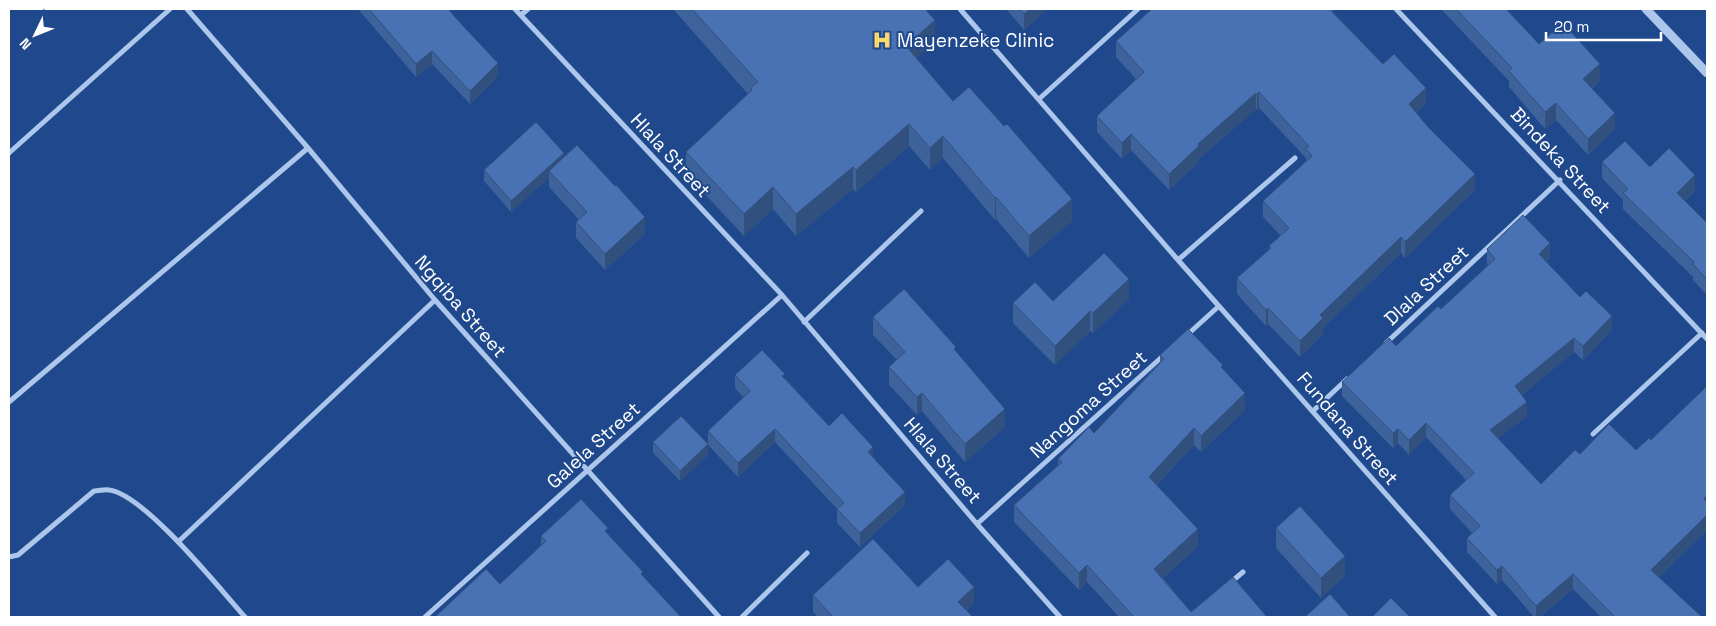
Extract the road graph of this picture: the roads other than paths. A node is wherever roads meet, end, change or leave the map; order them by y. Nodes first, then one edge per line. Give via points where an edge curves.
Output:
1 (170, 9) edge
2 (187, 9) edge
3 (515, 9) edge
4 (528, 9) edge
5 (960, 9) edge
6 (1138, 9) edge
7 (1396, 9) edge
8 (1646, 9) edge
9 (521, 15) junction
10 (1707, 73) edge
11 (1039, 98) junction
12 (308, 148) junction
13 (9, 153) edge
14 (1295, 158) dead end
15 (1560, 180) junction
16 (921, 211) dead end
17 (1178, 260) junction
18 (782, 295) junction
19 (435, 300) junction
20 (1219, 306) junction
21 (804, 322) junction
22 (1702, 333) junction
23 (1182, 339) edge
24 (1707, 339) edge
25 (1378, 350) edge
26 (1168, 352) edge
27 (1349, 377) edge
28 (9, 402) edge
29 (1313, 411) junction
30 (1594, 434) dead end
31 (588, 469) junction
32 (977, 524) junction
33 (178, 542) junction
34 (808, 554) dead end
35 (9, 557) edge
36 (1243, 572) dead end
37 (1223, 589) edge
38 (245, 617) edge
39 (424, 617) edge
40 (719, 617) edge
41 (742, 617) edge
42 (1060, 617) edge
43 (1495, 617) edge

1 - 13 street
2 - 12 street, Ngqiba Street
3 - 9 street, Hlala Street
4 - 9 street
5 - 11 street, Fundana Street
6 - 11 street
7 - 15 street, Bindeka Street
8 - 10 street
9 - 18 street, Hlala Street
11 - 17 street, Fundana Street
12 - 19 street, Ngqiba Street
12 - 28 street
14 - 17 street
15 - 22 street, Bindeka Street
15 - 25 street, Dlala Street
16 - 21 street
17 - 20 street, Fundana Street
18 - 21 street, Hlala Street
18 - 31 street, Galela Street
19 - 31 street, Ngqiba Street
19 - 33 street
20 - 23 street
20 - 29 street, Fundana Street
21 - 32 street, Hlala Street
22 - 24 street, Bindeka Street
22 - 30 street
26 - 32 street, Nangoma Street
27 - 29 street
29 - 43 street, Fundana Street
31 - 39 street, Galela Street
31 - 40 street, Ngqiba Street
32 - 42 street, Hlala Street
33 - 35 street via 148,513 122,494 109,489 94,492 18,555
33 - 38 street
34 - 41 street
36 - 37 street

